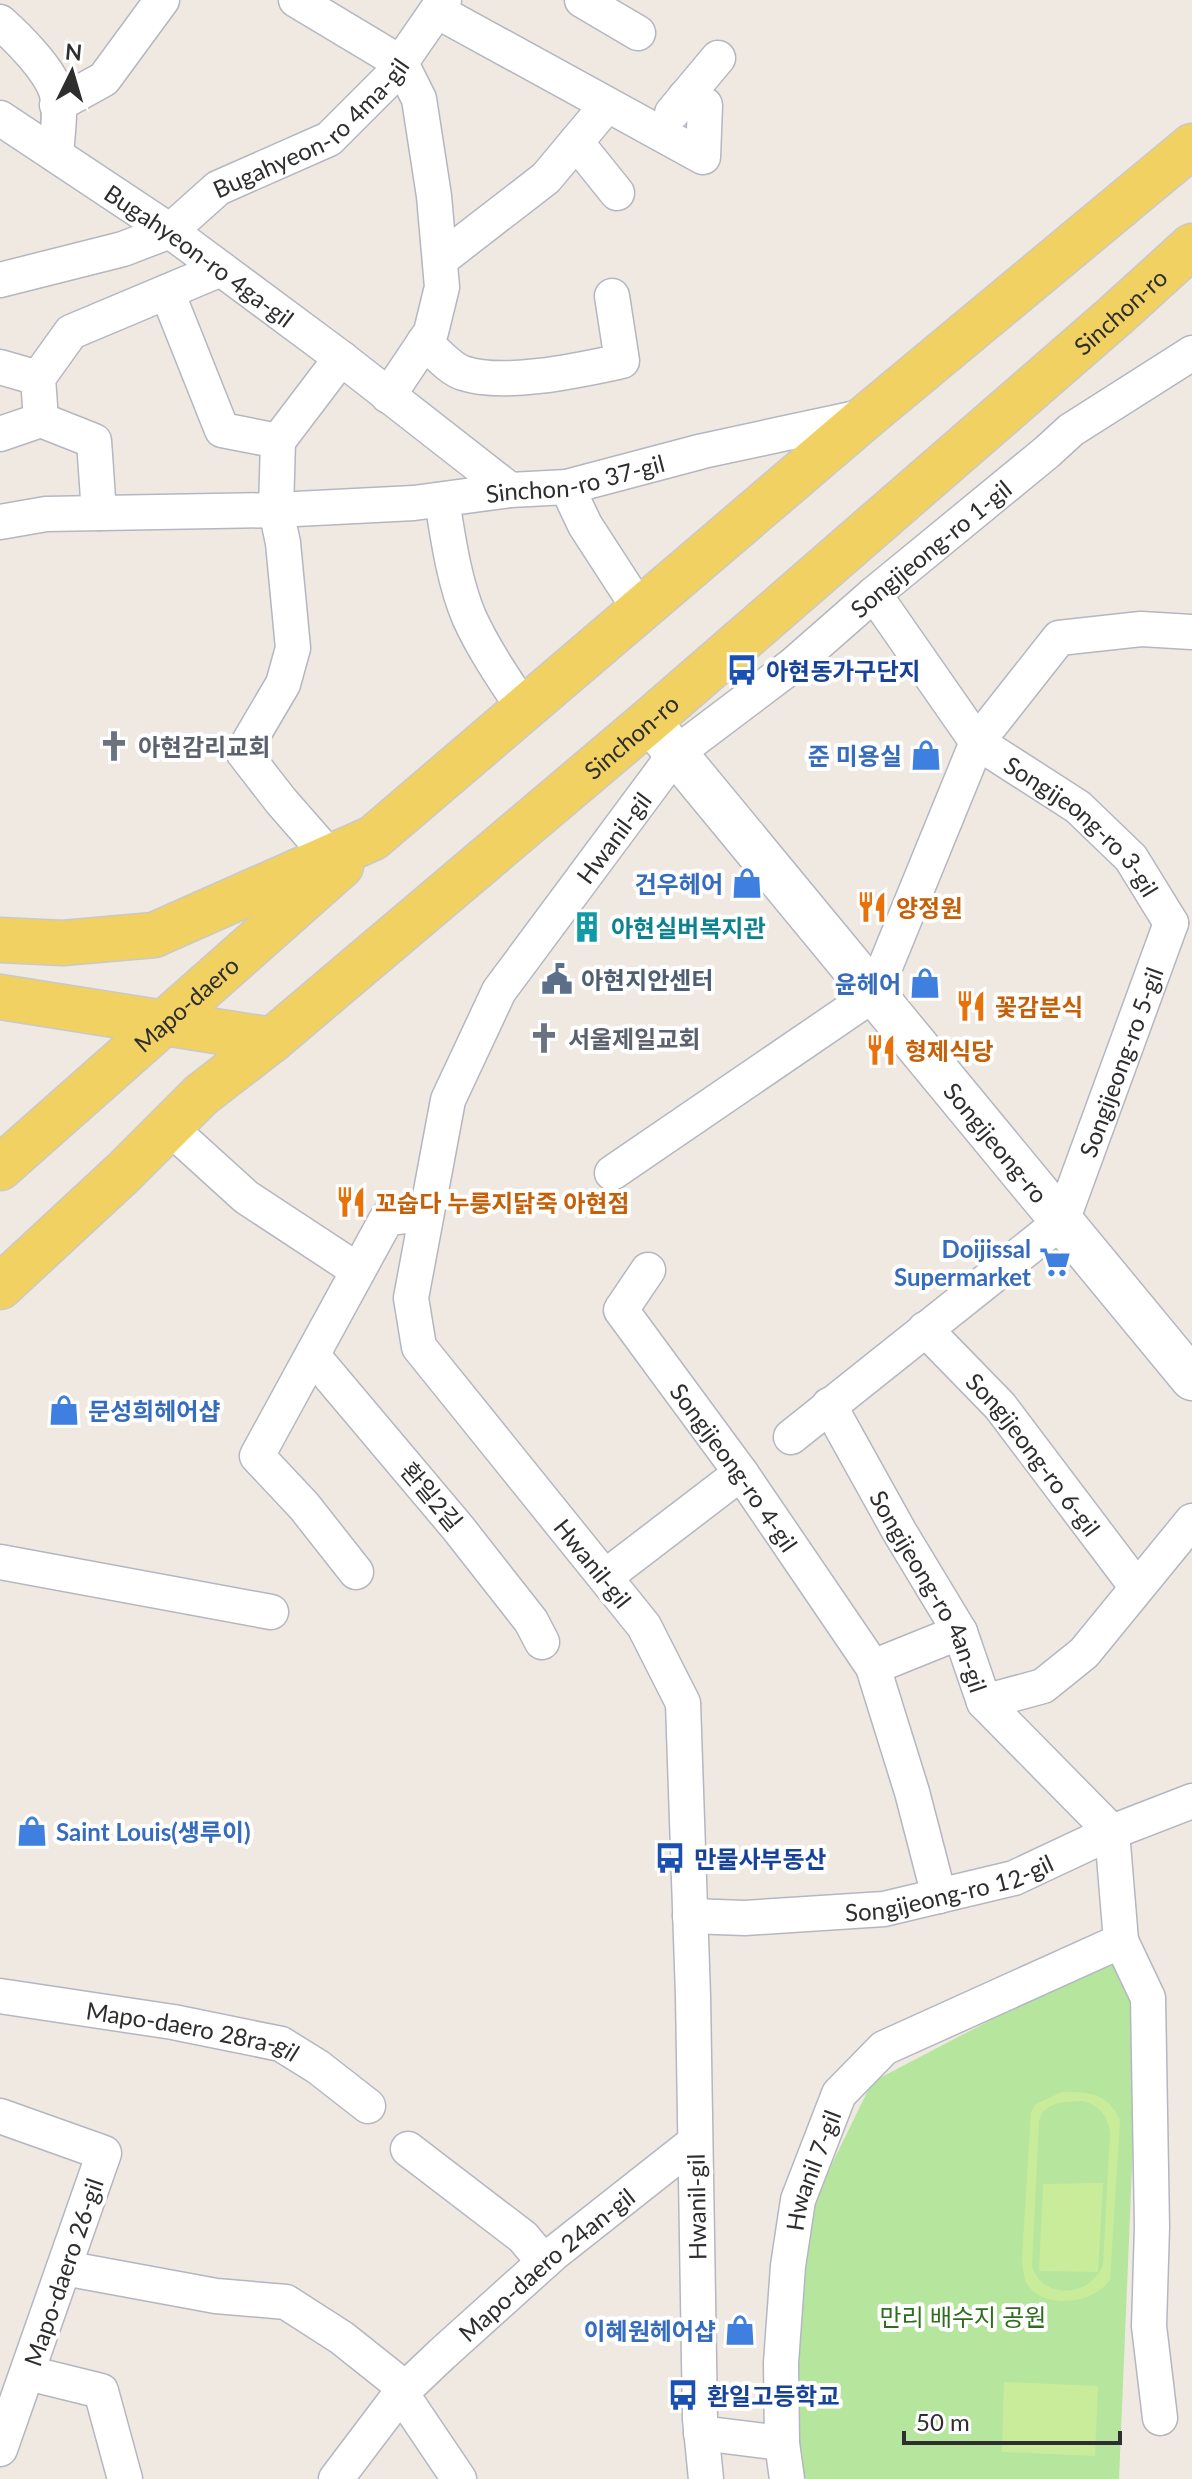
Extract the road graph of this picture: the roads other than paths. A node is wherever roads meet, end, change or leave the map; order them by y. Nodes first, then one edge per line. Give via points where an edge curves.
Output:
1 (8, 0) edge
2 (162, 0) edge
3 (296, 0) edge
4 (582, 0) edge
5 (440, 6) edge
6 (0, 13) edge
7 (0, 22) edge
8 (638, 33) dead end
9 (718, 58) dead end
10 (401, 63) junction
11 (685, 97) junction
12 (57, 105) junction
13 (607, 105) junction
14 (6, 130) edge
15 (657, 132) junction
16 (576, 142) junction
17 (1192, 146) edge
18 (56, 155) junction
19 (1192, 164) edge
20 (617, 193) dead end
21 (1133, 198) junction
22 (170, 231) junction
23 (1192, 246) edge
24 (440, 260) junction
25 (221, 269) junction
26 (0, 280) edge
27 (1192, 285) edge
28 (167, 292) junction
29 (612, 296) dead end
30 (1115, 316) junction
31 (424, 342) junction
32 (1192, 353) edge
33 (341, 358) junction
34 (0, 367) edge
35 (38, 378) junction
36 (388, 396) junction
37 (867, 416) junction
38 (41, 420) junction
39 (0, 434) edge
40 (278, 441) junction
41 (567, 487) junction
42 (510, 490) junction
43 (442, 500) junction
44 (276, 510) junction
45 (99, 513) junction
46 (0, 522) edge
47 (874, 594) junction
48 (640, 610) junction
49 (1192, 632) edge
50 (524, 709) junction
51 (662, 737) junction
52 (977, 742) junction
53 (373, 838) junction
54 (330, 857) junction
55 (1181, 923) edge
56 (0, 940) edge
57 (874, 994) junction
58 (0, 997) edge
59 (165, 1024) junction
60 (272, 1040) junction
61 (169, 1127) junction
62 (0, 1168) edge
63 (612, 1173) dead end
64 (426, 1214) junction
65 (1062, 1221) junction
66 (357, 1270) junction
67 (648, 1270) dead end
68 (0, 1287) edge
69 (925, 1329) junction
70 (313, 1356) junction
71 (1192, 1379) edge
72 (829, 1405) junction
73 (791, 1437) dead end
74 (741, 1473) junction
75 (1192, 1521) edge
76 (0, 1562) edge
77 (356, 1572) dead end
78 (605, 1577) junction
79 (1136, 1586) junction
80 (271, 1612) dead end
81 (960, 1632) junction
82 (542, 1642) dead end
83 (873, 1667) junction
84 (984, 1702) junction
85 (1192, 1801) edge
86 (1112, 1832) junction
87 (939, 1896) junction
88 (690, 1916) junction
89 (1121, 1941) junction
90 (0, 1996) edge
91 (368, 2106) dead end
92 (0, 2116) edge
93 (695, 2142) junction
94 (408, 2149) dead end
95 (544, 2262) junction
96 (64, 2268) junction
97 (28, 2373) junction
98 (404, 2391) junction
99 (1160, 2418) dead end
100 (701, 2433) junction
101 (782, 2443) junction
102 (0, 2449) edge
103 (125, 2479) edge
104 (336, 2479) edge
105 (459, 2479) edge
106 (706, 2479) edge
107 (787, 2479) edge

1 - 6 street
2 - 12 street via 104,79
3 - 10 street
4 - 8 street
5 - 10 street, Bugahyeon-ro 4ma-gil
5 - 13 street, Bugahyeon-ro 4ma-gil
7 - 12 street via 27,46 56,91
9 - 11 street
10 - 22 street, Bugahyeon-ro 4ma-gil via 329,139 218,188
10 - 24 street via 419,99
11 - 15 street
11 - 15 street, Bugahyeon-ro 4ma-gil via 705,105 703,157
12 - 18 street
13 - 15 street, Bugahyeon-ro 4ma-gil
13 - 16 street
14 - 18 street, Bugahyeon-ro 4ga-gil
16 - 20 street
16 - 24 street via 546,178
17 - 21 main road
18 - 22 street, Bugahyeon-ro 4ga-gil
19 - 21 main road
21 - 37 main road
22 - 25 street, Bugahyeon-ro 4ga-gil
22 - 26 street via 123,249
23 - 30 main road, Sinchon-ro
24 - 31 street via 442,287
25 - 28 street
25 - 33 street, Bugahyeon-ro 4ga-gil
27 - 30 main road
28 - 35 street via 71,332
28 - 40 street via 222,430
29 - 31 street via 622,361 566,374 485,378 459,373
30 - 51 main road, Sinchon-ro
31 - 36 street
32 - 47 street, Songijeong-ro 1-gil via 1071,430
33 - 36 street, Bugahyeon-ro 4ga-gil
33 - 40 street
34 - 35 street
35 - 38 street
36 - 42 street, Bugahyeon-ro 4ga-gil
37 - 41 street, Sinchon-ro 37-gil
37 - 48 main road
38 - 39 street
38 - 45 street via 94,441
40 - 44 street
41 - 42 street, Sinchon-ro 37-gil
41 - 48 street
42 - 43 street, Sinchon-ro 37-gil
43 - 44 street, Sinchon-ro 37-gil
43 - 50 street via 468,615
44 - 45 street, Sinchon-ro 37-gil
44 - 54 street via 293,648 283,684 243,752
45 - 46 street, Sinchon-ro 37-gil
47 - 51 street, Songijeong-ro 1-gil via 793,665
47 - 52 street, Songijeong-ro 3-gil
48 - 50 main road
49 - 52 street, Songijeong-ro 3-gil via 1141,629 1059,638
50 - 53 main road
51 - 57 street, Songijeong-ro
51 - 60 main road, Sinchon-ro
51 - 64 street, Hwanil-gil via 499,991 448,1100
52 - 55 street, Songijeong-ro 3-gil via 1078,807 1131,858
52 - 57 street, Songijeong-ro 3-gil
53 - 54 main road
53 - 59 main road, Mapo-daero
54 - 56 main road via 154,935 63,943
55 - 65 street, Songijeong-ro 5-gil
57 - 63 street
57 - 65 street, Songijeong-ro
58 - 59 main road
59 - 60 main road
59 - 62 main road, Mapo-daero
60 - 61 main road
61 - 66 street via 246,1197
61 - 68 main road
64 - 66 street via 387,1218
64 - 78 street, Hwanil-gil via 411,1298 419,1347
65 - 69 street
65 - 71 street, Songijeong-ro
66 - 70 street
67 - 74 street, Songijeong-ro 4-gil via 621,1310
69 - 72 street
69 - 79 street, Songijeong-ro 6-gil via 1000,1406
70 - 77 street via 257,1456
70 - 82 street, 환일2길 via 458,1528
72 - 73 street
72 - 81 street, Songijeong-ro 4an-gil
74 - 78 street
74 - 83 street, Songijeong-ro 4-gil
75 - 79 street
76 - 80 street
78 - 88 street, Hwanil-gil via 644,1626 683,1703
79 - 84 street via 1084,1653 1043,1686
81 - 83 street
81 - 84 street, Songijeong-ro 4an-gil
83 - 87 street, Songijeong-ro 4-gil
84 - 86 street, Songijeong-ro 4an-gil
85 - 86 street, Songijeong-ro 12-gil
86 - 87 street, Songijeong-ro 12-gil via 1014,1878
86 - 89 street
87 - 88 street, Songijeong-ro 12-gil via 884,1909
88 - 93 street, Hwanil-gil
89 - 99 street via 1148,1998 1149,2326
89 - 101 street, Hwanil 7-gil via 884,2048 839,2094 798,2200 781,2363
90 - 91 street, Mapo-daero 28ra-gil via 281,2044
92 - 96 street, Mapo-daero 26-gil via 104,2153
93 - 95 street, Mapo-daero 24an-gil
93 - 100 street, Hwanil-gil
94 - 95 street via 523,2237
95 - 98 street, Mapo-daero 24an-gil
96 - 97 street, Mapo-daero 26-gil
96 - 98 street via 216,2296 286,2302 342,2338
97 - 102 street, Mapo-daero 26-gil
97 - 103 street via 101,2391
98 - 104 street, Mapo-daero 24an-gil
98 - 105 street
100 - 101 street
100 - 106 street, Hwanil-gil
101 - 107 street, Hwanil 7-gil

